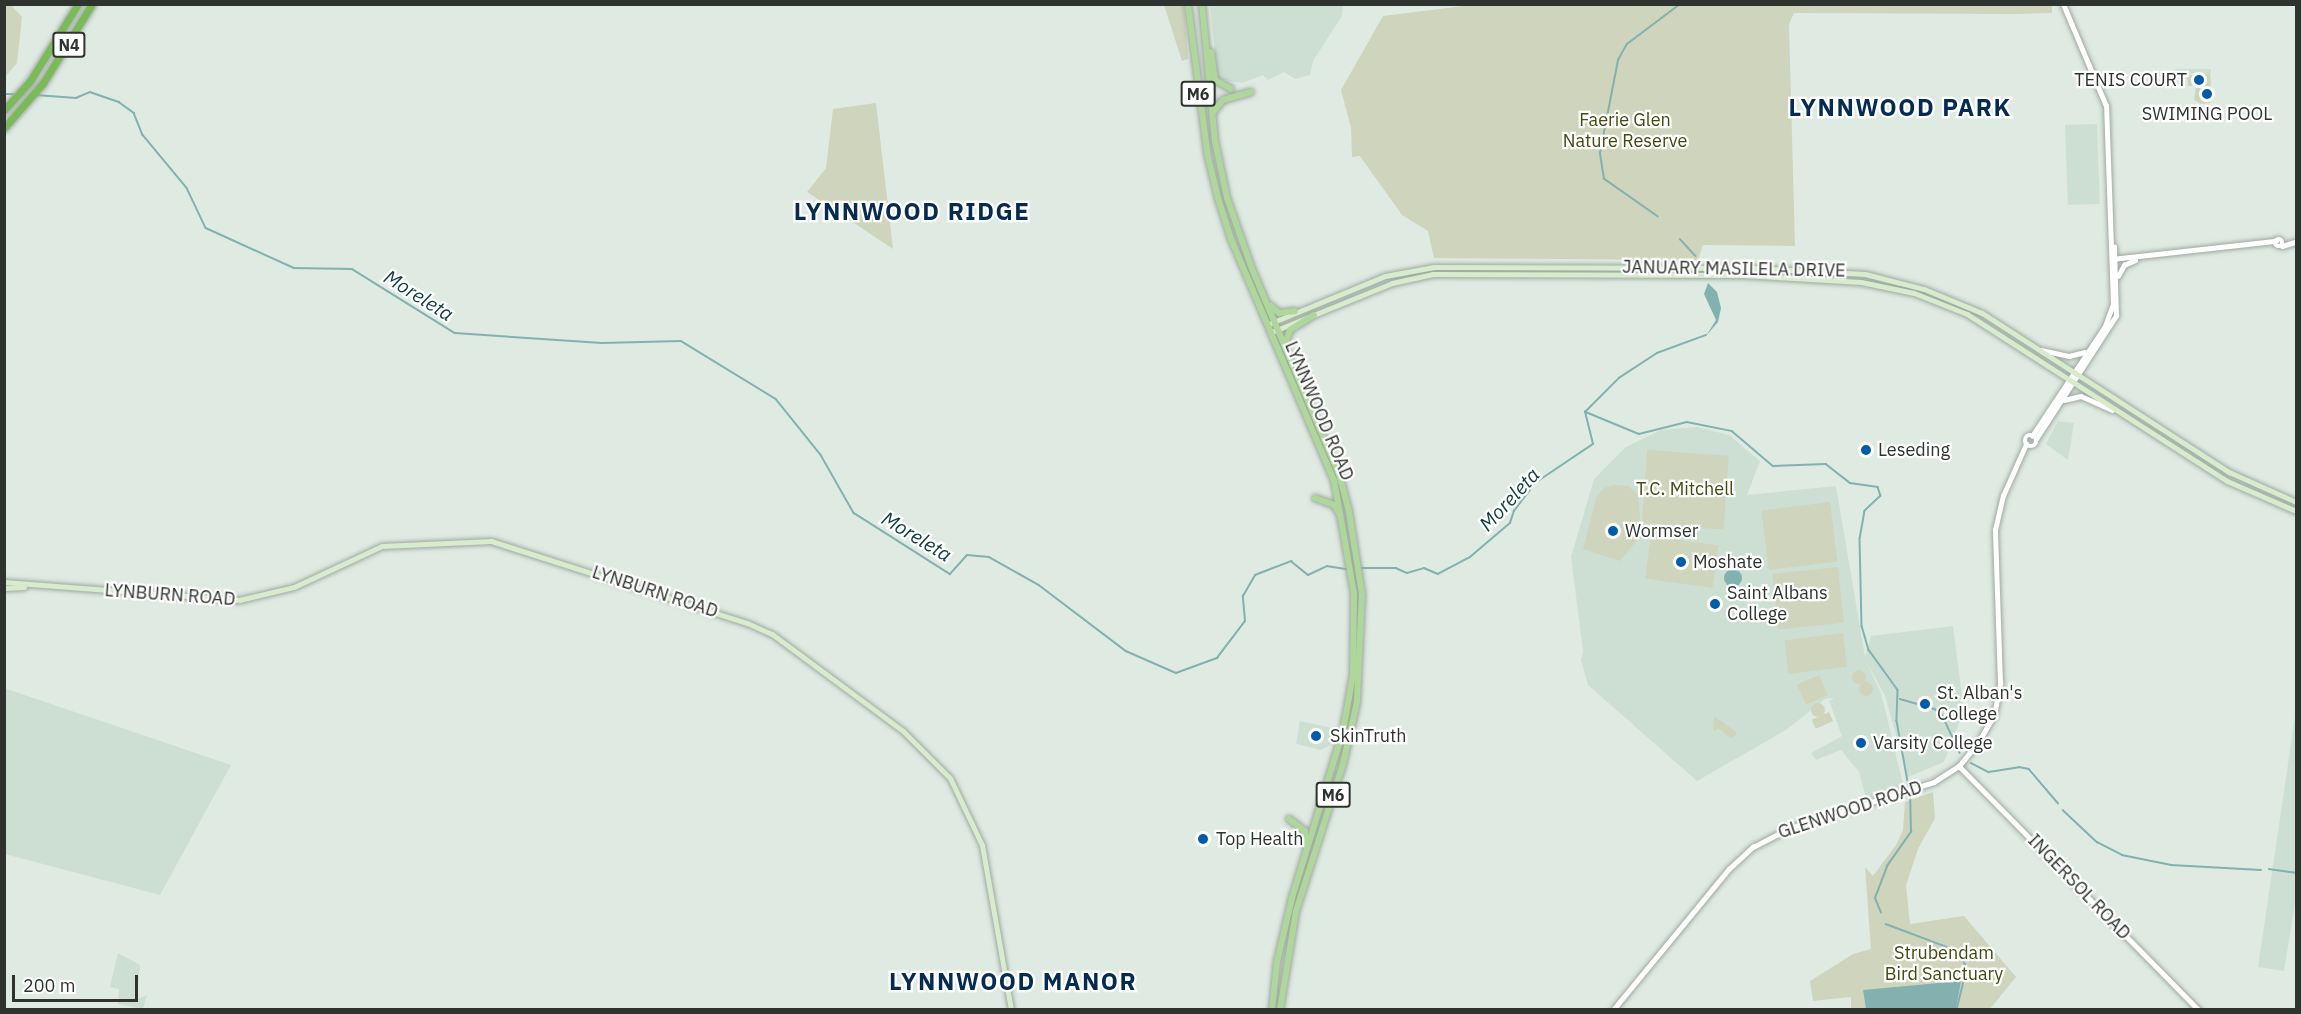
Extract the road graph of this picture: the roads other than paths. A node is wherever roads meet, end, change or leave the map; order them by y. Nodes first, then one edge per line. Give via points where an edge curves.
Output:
1 (78, 4) edge
2 (92, 4) edge
3 (1188, 4) edge
4 (1202, 4) edge
5 (2062, 4) edge
6 (1204, 29) junction
7 (1197, 82) junction
8 (1231, 89) dead end
9 (1251, 92) dead end
10 (1209, 95) junction
11 (4, 110) edge
12 (1213, 114) junction
13 (4, 128) edge
14 (1214, 183) junction
15 (2296, 242) edge
16 (2160, 255) junction
17 (2114, 259) junction
18 (2117, 278) junction
19 (1260, 287) junction
20 (1295, 311) junction
21 (1314, 315) junction
22 (1274, 321) junction
23 (1267, 325) junction
24 (1277, 330) junction
25 (1270, 332) junction
26 (1285, 347) junction
27 (2041, 350) junction
28 (2088, 350) junction
29 (2074, 371) junction
30 (2081, 375) junction
31 (2071, 383) junction
32 (2064, 400) junction
33 (2112, 410) junction
34 (2034, 437) junction
35 (2029, 446) junction
36 (1316, 498) dead end
37 (2296, 502) edge
38 (2296, 511) edge
39 (1346, 533) junction
40 (4, 582) edge
41 (41, 586) junction
42 (4, 588) edge
43 (1959, 766) junction
44 (1289, 819) dead end
45 (1305, 855) junction
46 (2199, 1009) edge
47 (1011, 1010) edge
48 (1272, 1010) edge
49 (1280, 1010) edge
50 (1613, 1010) edge

1 - 11 highway, N4 via 30,81
2 - 13 highway, N4 via 43,83
3 - 7 main road, LYNNWOOD ROAD / M6
4 - 6 main road, LYNNWOOD ROAD / M6
5 - 17 street via 2105,99
6 - 8 main road via 1215,80
6 - 10 main road, LYNNWOOD ROAD / M6
7 - 10 main road
7 - 14 main road, LYNNWOOD ROAD / M6
9 - 12 main road via 1223,99
10 - 12 main road, LYNNWOOD ROAD / M6
10 - 14 main road
12 - 19 main road, LYNNWOOD ROAD / M6 via 1227,198
14 - 23 main road, LYNNWOOD ROAD / M6 via 1230,239
15 - 16 street
16 - 17 street
16 - 18 street via 2128,262
17 - 18 street
17 - 28 street via 2112,311
18 - 30 street via 2116,316
19 - 20 main road via 1276,312
19 - 22 main road, LYNNWOOD ROAD / M6
20 - 22 main road, JANUARY MASILELA DRIVE
20 - 27 main road, JANUARY MASILELA DRIVE via 1385,276 1446,266 1815,269 1865,274 1924,288 1982,313
21 - 24 main road, JANUARY MASILELA DRIVE
21 - 26 main road via 1290,330
21 - 31 main road, JANUARY MASILELA DRIVE via 1392,283 1432,274 1835,278 1894,288 1958,310
22 - 23 main road, JANUARY MASILELA DRIVE
22 - 24 main road, LYNNWOOD ROAD / M6
23 - 25 main road, LYNNWOOD ROAD / M6
24 - 25 main road, JANUARY MASILELA DRIVE
24 - 26 main road, LYNNWOOD ROAD / M6
25 - 39 main road, LYNNWOOD ROAD / M6 via 1330,469
26 - 49 main road, LYNNWOOD ROAD / M6 via 1339,474 1357,555 1362,652 1353,722 1296,911
27 - 28 street via 2069,356
27 - 29 main road, JANUARY MASILELA DRIVE
28 - 29 street
29 - 30 main road, JANUARY MASILELA DRIVE
29 - 31 street
30 - 31 street
30 - 37 main road, JANUARY MASILELA DRIVE via 2229,472
31 - 32 street
31 - 33 main road, JANUARY MASILELA DRIVE
31 - 34 street
32 - 33 street via 2081,396
32 - 34 street
33 - 38 main road, JANUARY MASILELA DRIVE via 2227,481
34 - 35 street
34 - 35 street via 2026,439
35 - 43 street, GLENWOOD ROAD via 2000,505 1993,543 1999,695 1984,734
36 - 39 main road via 1337,508
39 - 45 main road, LYNNWOOD ROAD / M6 via 1354,593 1349,702
40 - 41 main road
41 - 42 main road
41 - 47 main road, LYNBURN ROAD via 246,600 294,587 382,546 491,541 772,634 903,731 950,778 982,845
43 - 46 street, INGERSOL ROAD
43 - 50 street, GLENWOOD ROAD via 1915,790 1790,828 1753,847 1729,869
44 - 45 main road via 1305,831
45 - 48 main road, LYNNWOOD ROAD / M6 via 1277,962

